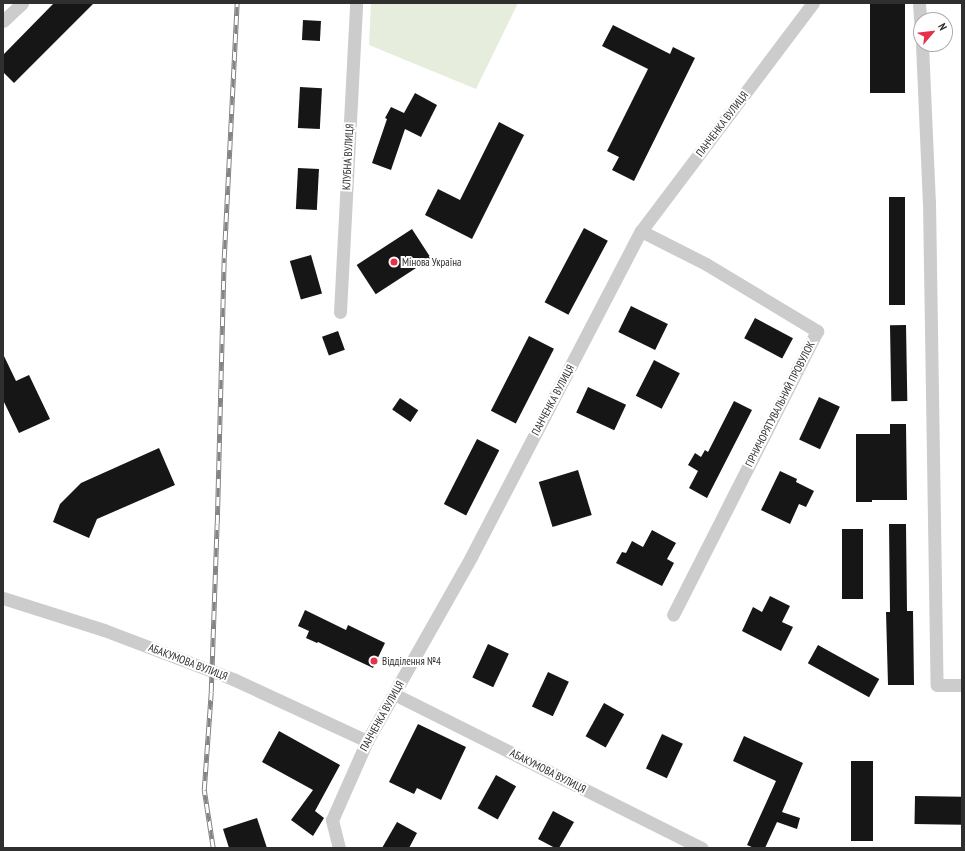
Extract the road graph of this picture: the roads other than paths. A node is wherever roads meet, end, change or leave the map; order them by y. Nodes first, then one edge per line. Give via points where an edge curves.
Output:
1 (22, 3) edge
2 (356, 3) edge
3 (813, 3) edge
4 (3, 21) edge
5 (922, 52) edge
6 (642, 231) junction
7 (340, 312) dead end
8 (3, 598) edge
9 (673, 615) dead end
10 (962, 685) edge
11 (394, 694) junction
12 (367, 741) junction
13 (339, 848) edge
14 (702, 848) edge

1 - 4 street
2 - 7 street, КЛУБНА ВУЛИЦЯ
3 - 6 street, ПАНЧЕНКА ВУЛИЦЯ
5 - 10 street via 930,210 936,685
6 - 9 street, ГІРНИЧОРЯТУВАЛЬНИЙ ПРОВУЛОК via 706,264 818,331
6 - 11 street, ПАНЧЕНКА ВУЛИЦЯ via 471,557
8 - 12 street, АБАКУМОВА ВУЛИЦЯ via 104,630 233,679
11 - 12 street, ПАНЧЕНКА ВУЛИЦЯ
11 - 14 street, АБАКУМОВА ВУЛИЦЯ
12 - 13 street, ПАНЧЕНКА ВУЛИЦЯ via 332,820

